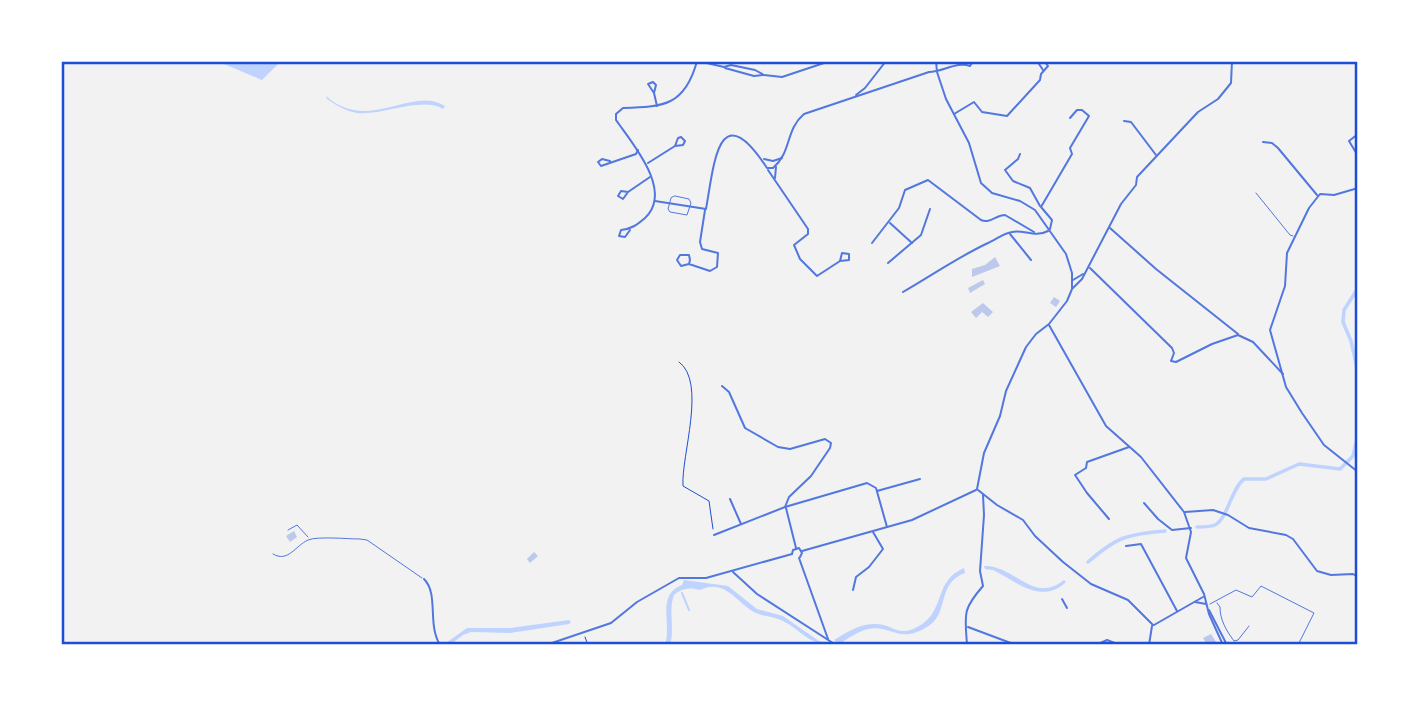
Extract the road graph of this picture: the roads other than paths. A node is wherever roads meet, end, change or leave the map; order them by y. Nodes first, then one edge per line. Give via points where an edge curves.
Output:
1 (697, 61) edge
2 (831, 61) edge
3 (886, 61) edge
4 (936, 61) edge
5 (973, 61) edge
6 (1037, 61) edge
7 (1044, 61) edge
8 (1232, 61) edge
9 (965, 62) edge
10 (724, 67) junction
11 (1044, 71) junction
12 (937, 72) junction
13 (764, 75) junction
14 (654, 93) dead end
15 (855, 95) junction
16 (657, 107) junction
17 (953, 114) junction
18 (1070, 118) dead end
19 (1124, 121) dead end
20 (1358, 134) edge
21 (1263, 142) dead end
22 (675, 146) dead end
23 (638, 150) junction
24 (1020, 154) dead end
25 (1157, 156) junction
26 (1358, 156) edge
27 (783, 157) junction
28 (761, 159) junction
29 (768, 160) junction
30 (610, 161) dead end
31 (773, 161) junction
32 (647, 164) junction
33 (776, 166) junction
34 (767, 167) junction
35 (650, 177) junction
36 (776, 179) junction
37 (1358, 188) edge
38 (628, 192) dead end
39 (1256, 193) dead end
40 (1317, 196) junction
41 (655, 201) junction
42 (669, 204) junction
43 (690, 206) junction
44 (1041, 207) junction
45 (706, 209) junction
46 (930, 209) dead end
47 (889, 222) junction
48 (1109, 228) junction
49 (630, 230) dead end
50 (1049, 230) junction
51 (1034, 232) junction
52 (1009, 233) junction
53 (1293, 236) junction
54 (872, 243) dead end
55 (912, 244) junction
56 (1031, 260) dead end
57 (840, 261) dead end
58 (888, 263) dead end
59 (689, 264) dead end
60 (1088, 266) junction
61 (1086, 270) junction
62 (1072, 280) junction
63 (1072, 289) junction
64 (903, 292) dead end
65 (1049, 324) junction
66 (1238, 335) junction
67 (1283, 375) junction
68 (722, 386) dead end
69 (1130, 446) junction
70 (1358, 472) edge
71 (920, 479) dead end
72 (977, 489) junction
73 (877, 491) junction
74 (983, 494) junction
75 (730, 499) dead end
76 (1144, 503) dead end
77 (785, 507) junction
78 (1184, 512) junction
79 (1109, 519) dead end
80 (741, 525) junction
81 (887, 527) junction
82 (1190, 527) junction
83 (288, 530) dead end
84 (873, 531) junction
85 (714, 535) road end
86 (309, 539) junction
87 (1126, 546) dead end
88 (796, 548) junction
89 (802, 551) junction
90 (274, 554) dead end
91 (791, 554) junction
92 (799, 558) junction
93 (733, 571) junction
94 (1358, 577) edge
95 (424, 579) joint
96 (853, 590) dead end
97 (1205, 597) junction
98 (1062, 598) dead end
99 (1193, 602) junction
100 (1216, 602) junction
101 (1208, 605) junction
102 (1067, 608) dead end
103 (1177, 611) junction
104 (1153, 625) junction
105 (966, 626) junction
106 (1249, 626) dead end
107 (830, 640) junction
108 (1299, 643) dead end
109 (440, 645) edge
110 (546, 645) edge
111 (836, 645) edge
112 (967, 645) edge
113 (1016, 645) edge
114 (1096, 645) edge
115 (1119, 645) edge
116 (1149, 645) edge
117 (1225, 645) edge

1 - 10 street
1 - 16 street via 691,82
2 - 13 street via 790,75
3 - 15 street
4 - 12 street
5 - 9 street via 971,66
6 - 11 street
7 - 11 street via 1048,66
8 - 25 street via 1231,83
9 - 12 street
10 - 13 street
10 - 13 street
11 - 17 street via 1007,117 982,113 974,102
12 - 15 street
12 - 17 street
14 - 16 street
15 - 27 street via 798,119
16 - 23 street via 618,110 616,120
17 - 50 street via 986,189 1027,204
18 - 44 street via 1077,110 1089,116
19 - 25 street via 1131,122
20 - 26 street via 1349,141
21 - 40 street via 1278,148
22 - 32 street
23 - 30 street
23 - 32 street
24 - 44 street via 1005,170 1013,181 1030,188
25 - 48 street via 1138,177
27 - 31 street
27 - 33 street
28 - 29 street
28 - 34 street
28 - 45 street via 745,139 731,136 722,140
29 - 31 street
29 - 34 street
31 - 33 street
32 - 35 street
33 - 34 street
33 - 36 street
34 - 36 street
35 - 38 street
35 - 41 street
36 - 57 street via 808,229 794,245 800,259 817,276
37 - 40 street
39 - 53 lane
40 - 53 street
41 - 42 street
41 - 49 street via 649,214
42 - 43 street
42 - 43 lane via 675,196 689,199
42 - 43 lane via 670,212 687,215
43 - 45 street
44 - 50 street via 1052,220
45 - 59 street via 700,242 702,248 718,253 717,267 710,271
46 - 55 street via 921,235
47 - 51 street via 905,190 928,180 981,220 1005,215
47 - 54 street
47 - 55 street
48 - 60 street
48 - 66 street
50 - 51 street
50 - 62 street via 1069,258
51 - 52 street
52 - 56 street
52 - 64 street via 955,259
53 - 67 street via 1285,286 1270,330
55 - 58 street
60 - 61 street
60 - 66 street via 1174,351 1174,362
61 - 62 street
61 - 63 street
62 - 63 street
63 - 65 street
65 - 69 street via 1105,426
65 - 72 street via 1026,346 1006,391 984,453
66 - 67 street via 1253,342
67 - 70 street via 1320,440
68 - 77 street via 745,428 778,447 790,449 825,439 831,443
69 - 78 street
69 - 79 street via 1087,462 1075,475
71 - 73 street
72 - 74 street
72 - 81 street
73 - 77 street via 867,483
73 - 81 street
74 - 104 street via 1023,520 1091,584 1128,600
74 - 105 street via 980,570 984,586 965,612
75 - 80 street
76 - 82 street via 1172,530
77 - 80 street
77 - 88 street
78 - 82 street
78 - 94 street via 1222,512 1249,528 1286,535 1317,571
80 - 85 street
81 - 84 street
82 - 97 street via 1186,558
83 - 86 lane via 297,525
84 - 89 street
84 - 96 street via 883,549 856,576
86 - 90 lane via 286,557
86 - 95 lane via 367,540
87 - 103 street via 1141,544
88 - 89 street
88 - 91 street
89 - 92 street
91 - 92 street
91 - 93 street
92 - 107 street
93 - 107 street via 757,594
93 - 110 street via 706,578 677,578 611,623
95 - 109 street via 430,586 434,632
97 - 99 street
97 - 101 street
98 - 102 street
99 - 101 street
99 - 103 street
100 - 101 lane
100 - 106 lane via 1234,640
100 - 108 lane via 1236,590 1252,597 1261,586 1314,613
101 - 117 street
103 - 104 street
104 - 116 street
105 - 112 street
105 - 113 street
107 - 111 street
114 - 115 street via 1107,640

